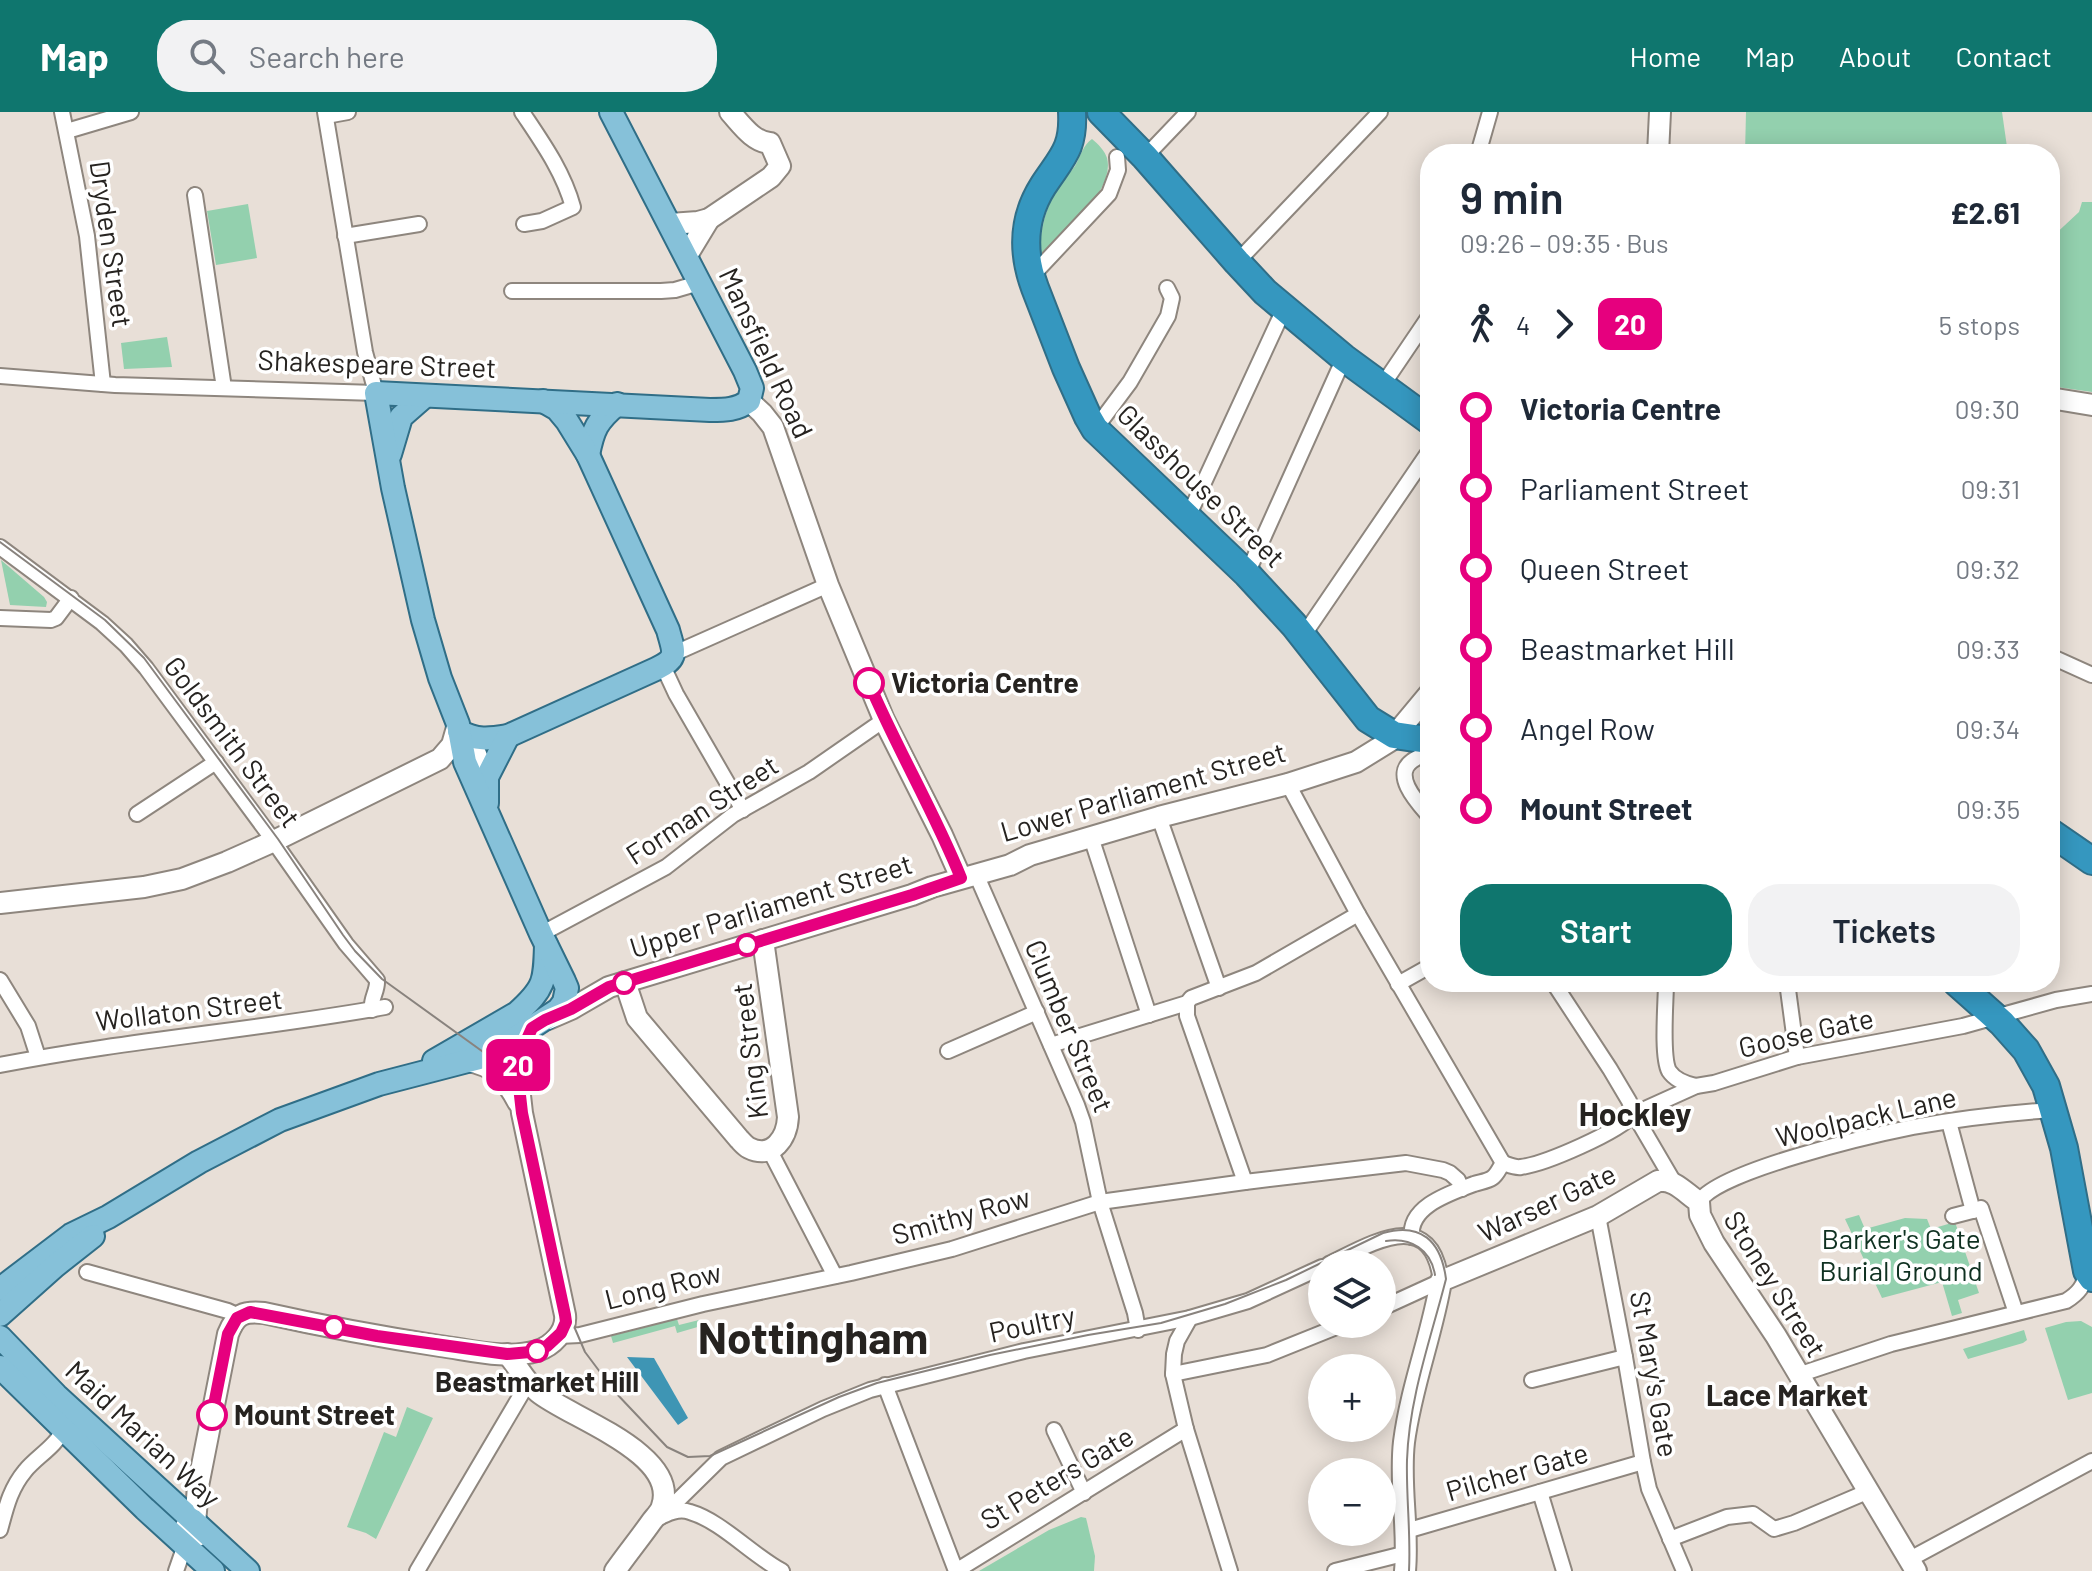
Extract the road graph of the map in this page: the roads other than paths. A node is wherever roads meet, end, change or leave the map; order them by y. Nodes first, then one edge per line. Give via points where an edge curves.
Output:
1 (62, 112) edge
2 (131, 112) edge
3 (348, 112) edge
4 (522, 112) edge
5 (611, 112) edge
6 (730, 112) edge
7 (1072, 112) edge
8 (1101, 112) edge
9 (1188, 112) edge
10 (1380, 112) edge
11 (1490, 112) edge
12 (1660, 112) edge
13 (326, 114) edge
14 (67, 131) junction
15 (1481, 144) edge
16 (1658, 144) edge
17 (1117, 157) dead end
18 (1145, 157) junction
19 (195, 195) dead end
20 (709, 219) junction
21 (419, 224) dead end
22 (524, 224) dead end
23 (670, 224) junction
24 (345, 236) junction
25 (686, 257) junction
26 (1237, 262) junction
27 (1031, 277) junction
28 (699, 283) junction
29 (1167, 288) dead end
30 (512, 291) dead end
31 (1284, 309) junction
32 (1420, 330) edge
33 (1344, 358) junction
34 (0, 376) edge
35 (103, 384) junction
36 (1382, 386) junction
37 (224, 388) junction
38 (376, 393) junction
39 (425, 396) junction
40 (2060, 400) edge
41 (543, 401) junction
42 (749, 401) junction
43 (617, 404) junction
44 (2092, 405) edge
45 (1420, 414) edge
46 (1095, 429) junction
47 (588, 455) junction
48 (388, 460) junction
49 (1420, 465) edge
50 (1188, 517) junction
51 (0, 547) edge
52 (1247, 574) junction
53 (828, 585) junction
54 (71, 598) junction
55 (0, 618) edge
56 (1303, 636) junction
57 (668, 660) junction
58 (2060, 661) edge
59 (2092, 675) edge
60 (1420, 705) edge
61 (1368, 719) junction
62 (884, 720) junction
63 (462, 731) junction
64 (1394, 735) junction
65 (508, 736) junction
66 (1420, 739) edge
67 (1420, 757) edge
68 (216, 762) junction
69 (1328, 772) junction
70 (488, 775) junction
71 (1288, 784) junction
72 (1420, 806) edge
73 (743, 810) junction
74 (137, 814) dead end
75 (488, 816) junction
76 (1159, 817) junction
77 (1091, 837) junction
78 (2060, 839) edge
79 (274, 841) junction
80 (2092, 861) edge
81 (968, 876) junction
82 (0, 903) edge
83 (1358, 914) junction
84 (544, 939) junction
85 (763, 940) junction
86 (1420, 972) edge
87 (0, 980) edge
88 (1398, 984) junction
89 (617, 985) junction
90 (567, 988) junction
91 (1219, 988) junction
92 (1560, 992) edge
93 (1666, 992) edge
94 (1788, 992) edge
95 (1968, 992) edge
96 (2092, 994) edge
97 (1187, 1003) junction
98 (376, 1006) joint
99 (1037, 1012) junction
100 (1149, 1015) junction
101 (1994, 1016) junction
102 (538, 1024) junction
103 (1051, 1045) junction
104 (948, 1051) dead end
105 (38, 1057) junction
106 (1797, 1057) junction
107 (467, 1061) junction
108 (0, 1065) edge
109 (379, 1084) junction
110 (1696, 1086) junction
111 (2053, 1110) junction
112 (522, 1113) junction
113 (1634, 1114) junction
114 (1949, 1122) junction
115 (769, 1149) junction
116 (1503, 1163) junction
117 (1245, 1182) junction
118 (1675, 1184) junction
119 (1462, 1189) junction
120 (1100, 1202) junction
121 (1699, 1202) junction
122 (1981, 1208) junction
123 (1598, 1216) junction
124 (1953, 1216) dead end
125 (108, 1217) junction
126 (1412, 1237) junction
127 (1358, 1250) edge
128 (87, 1272) dead end
129 (1308, 1273) edge
130 (2090, 1274) edge
131 (835, 1276) junction
132 (1441, 1281) junction
133 (0, 1289) edge
134 (1396, 1302) edge
135 (2016, 1313) junction
136 (245, 1314) junction
137 (0, 1315) edge
138 (565, 1315) junction
139 (1190, 1318) junction
140 (1138, 1330) junction
141 (580, 1335) junction
142 (559, 1336) junction
143 (0, 1337) edge
144 (1309, 1338) edge
145 (507, 1354) junction
146 (1625, 1357) junction
147 (0, 1367) edge
148 (1173, 1374) junction
149 (1798, 1375) junction
150 (1532, 1380) dead end
151 (528, 1383) junction
152 (885, 1385) junction
153 (1186, 1429) junction
154 (1054, 1430) dead end
155 (64, 1433) junction
156 (2092, 1461) edge
157 (1643, 1462) junction
158 (1869, 1491) junction
159 (1540, 1492) junction
160 (1084, 1493) junction
161 (661, 1517) junction
162 (1, 1525) edge
163 (201, 1529) junction
164 (1406, 1531) junction
165 (644, 1533) junction
166 (179, 1539) junction
167 (1670, 1539) junction
168 (1406, 1562) edge
169 (1913, 1565) edge
170 (176, 1571) edge
171 (213, 1571) edge
172 (248, 1571) edge
173 (417, 1571) edge
174 (615, 1571) edge
175 (782, 1571) edge
176 (956, 1571) edge
177 (1230, 1571) edge
178 (1335, 1571) edge
179 (1564, 1571) edge
180 (1684, 1571) edge

1 - 14 street, Dryden Street
2 - 14 street
3 - 13 street
4 - 22 street via 559,170 577,213
5 - 23 main road, Mansfield Road
6 - 20 street via 756,139 778,148 771,177
7 - 27 highway, Glasshouse Street via 1065,154 1042,188 1025,233
8 - 18 highway
9 - 18 street
10 - 26 street
11 - 15 street
12 - 16 street
13 - 24 street
14 - 35 street, Dryden Street via 87,236
17 - 27 street via 1109,194
18 - 26 highway
19 - 37 street
20 - 23 street
20 - 25 street
21 - 24 street
23 - 25 main road, Mansfield Road
24 - 38 street
25 - 28 main road, Mansfield Road
26 - 31 highway
27 - 46 highway, Glasshouse Street
28 - 30 street via 661,291
28 - 42 main road, Mansfield Road via 752,388
29 - 46 street via 1172,298 1168,316
31 - 33 highway
31 - 50 street
32 - 36 street
33 - 36 highway
33 - 52 street
34 - 35 street, Shakespeare Street
35 - 37 street, Shakespeare Street
36 - 45 highway
37 - 38 street, Shakespeare Street
38 - 39 main road, Shakespeare Street
38 - 48 main road
39 - 41 main road, Shakespeare Street
39 - 48 main road via 401,417
40 - 44 street
41 - 43 main road, Shakespeare Street
41 - 47 main road via 557,409
42 - 43 main road, Shakespeare Street via 730,410
42 - 53 street, Mansfield Road via 773,427
43 - 47 main road via 595,427
46 - 50 highway, Glasshouse Street
47 - 57 main road via 668,630
48 - 63 main road via 423,620
49 - 56 street
50 - 52 highway, Glasshouse Street
51 - 54 street, Goldsmith Street
52 - 56 highway, Glasshouse Street
53 - 57 street
53 - 62 street, Mansfield Road
54 - 55 street via 51,620
54 - 68 street, Goldsmith Street via 126,645
56 - 61 highway, Glasshouse Street
57 - 65 main road
57 - 73 street via 676,694
58 - 59 street
60 - 64 street, Lower Parliament Street
61 - 64 highway, Glasshouse Street
61 - 69 street, Lower Parliament Street via 1365,748
62 - 73 street, Forman Street
62 - 81 street, Mansfield Road
63 - 65 main road via 485,740
63 - 70 street via 475,744
63 - 75 main road via 465,762
63 - 79 street via 440,759
64 - 66 highway
64 - 69 street, Lower Parliament Street via 1356,762
65 - 70 main road
67 - 72 street via 1411,761 1406,777
68 - 74 street
68 - 79 street, Goldsmith Street
69 - 71 street, Lower Parliament Street
70 - 75 main road
71 - 76 street, Lower Parliament Street
71 - 83 street
73 - 84 street, Forman Street via 666,867
75 - 84 main road
76 - 77 street, Lower Parliament Street
76 - 91 street
77 - 81 street, Lower Parliament Street
77 - 100 street
78 - 80 highway
79 - 82 street via 182,879
79 - 98 street, Goldsmith Street via 377,980
81 - 85 street, Upper Parliament Street
81 - 99 street, Clumber Street
83 - 88 street
83 - 91 street via 1256,973
84 - 90 main road
84 - 109 main road via 541,987 517,1013 433,1061
85 - 89 street, Upper Parliament Street
85 - 115 street, King Street via 788,1117 785,1136
86 - 88 street
87 - 105 street via 28,1026
88 - 116 street
89 - 90 street
89 - 102 street, Upper Parliament Street
89 - 115 street via 637,1018 739,1139 749,1148
90 - 102 main road via 558,1010
91 - 97 street
92 - 113 street, Stoney Street
93 - 110 street via 1667,1067 1684,1083
94 - 106 street
95 - 101 highway
96 - 101 street
97 - 100 street
97 - 117 street via 1187,1016
98 - 105 street, Wollaton Street
99 - 103 street, Clumber Street
99 - 104 street
100 - 103 street
101 - 106 street, Goose Gate
101 - 111 highway via 2032,1058
102 - 107 main road, Upper Parliament Street
102 - 112 street via 519,1057
103 - 120 street, Clumber Street via 1083,1122
105 - 108 street, Wollaton Street
106 - 110 street, Goose Gate
107 - 109 main road, Upper Parliament Street
107 - 112 street via 500,1074
109 - 125 main road, Upper Parliament Street via 280,1120
110 - 113 street, Goose Gate
111 - 114 street, Woolpack Lane
111 - 130 highway
112 - 138 street
113 - 116 street, Goose Gate via 1604,1136 1568,1151 1517,1168
113 - 118 street, Stoney Street
114 - 121 street, Woolpack Lane via 1857,1140 1779,1163 1714,1188
114 - 122 street
115 - 131 street, King Street
116 - 119 street via 1493,1177
117 - 119 street, Smithy Row via 1406,1163 1450,1173
117 - 120 street, Smithy Row
118 - 121 street, Stoney Street
118 - 123 street, Warser Gate via 1658,1181
119 - 126 street via 1420,1212
120 - 131 street, Smithy Row via 952,1249
120 - 140 street, Clumber Street
121 - 149 street, Stoney Street via 1714,1243
122 - 124 street
122 - 135 street
123 - 132 street, Warser Gate
123 - 146 street, St Mary's Gate
125 - 133 main road, Upper Parliament Street via 64,1240
125 - 137 main road, Upper Parliament Street via 99,1231
126 - 127 street via 1394,1235
126 - 132 street via 1432,1250
128 - 136 street
129 - 139 street, Poultry via 1248,1301
130 - 135 street via 2066,1301
131 - 141 street, Long Row
132 - 134 street
132 - 164 street via 1404,1446
135 - 149 street via 1891,1344
136 - 145 street
136 - 163 street via 228,1334 198,1486
138 - 141 street
138 - 142 street
139 - 140 street, Poultry
139 - 148 street via 1177,1341
140 - 152 street, Poultry
141 - 142 street, Long Row
142 - 145 street, Long Row via 539,1350
143 - 163 main road, Maid Marian Way
144 - 148 street via 1267,1355
145 - 151 street
146 - 150 street
146 - 157 street, St Mary's Gate
147 - 155 main road, Maid Marian Way
148 - 153 street
149 - 158 street, Stoney Street
151 - 165 street via 648,1462 661,1479 662,1506
151 - 173 street
152 - 161 street, Poultry via 721,1458
152 - 176 street
153 - 160 street, St Peters Gate
153 - 177 street
154 - 160 street
155 - 162 street via 13,1486
155 - 166 main road, Maid Marian Way
156 - 169 street
157 - 159 street, Pilcher Gate
157 - 167 street, St Mary's Gate
158 - 167 street via 1783,1527 1774,1529 1753,1514 1727,1517
158 - 169 street, Stoney Street
159 - 164 street, Pilcher Gate
159 - 179 street
160 - 176 street, St Peters Gate
161 - 165 street, Poultry
161 - 175 street via 687,1510
163 - 166 street
163 - 172 main road, Maid Marian Way
164 - 168 street
165 - 174 street
166 - 170 street
166 - 171 main road, Maid Marian Way
167 - 180 street, St Mary's Gate
168 - 178 street

